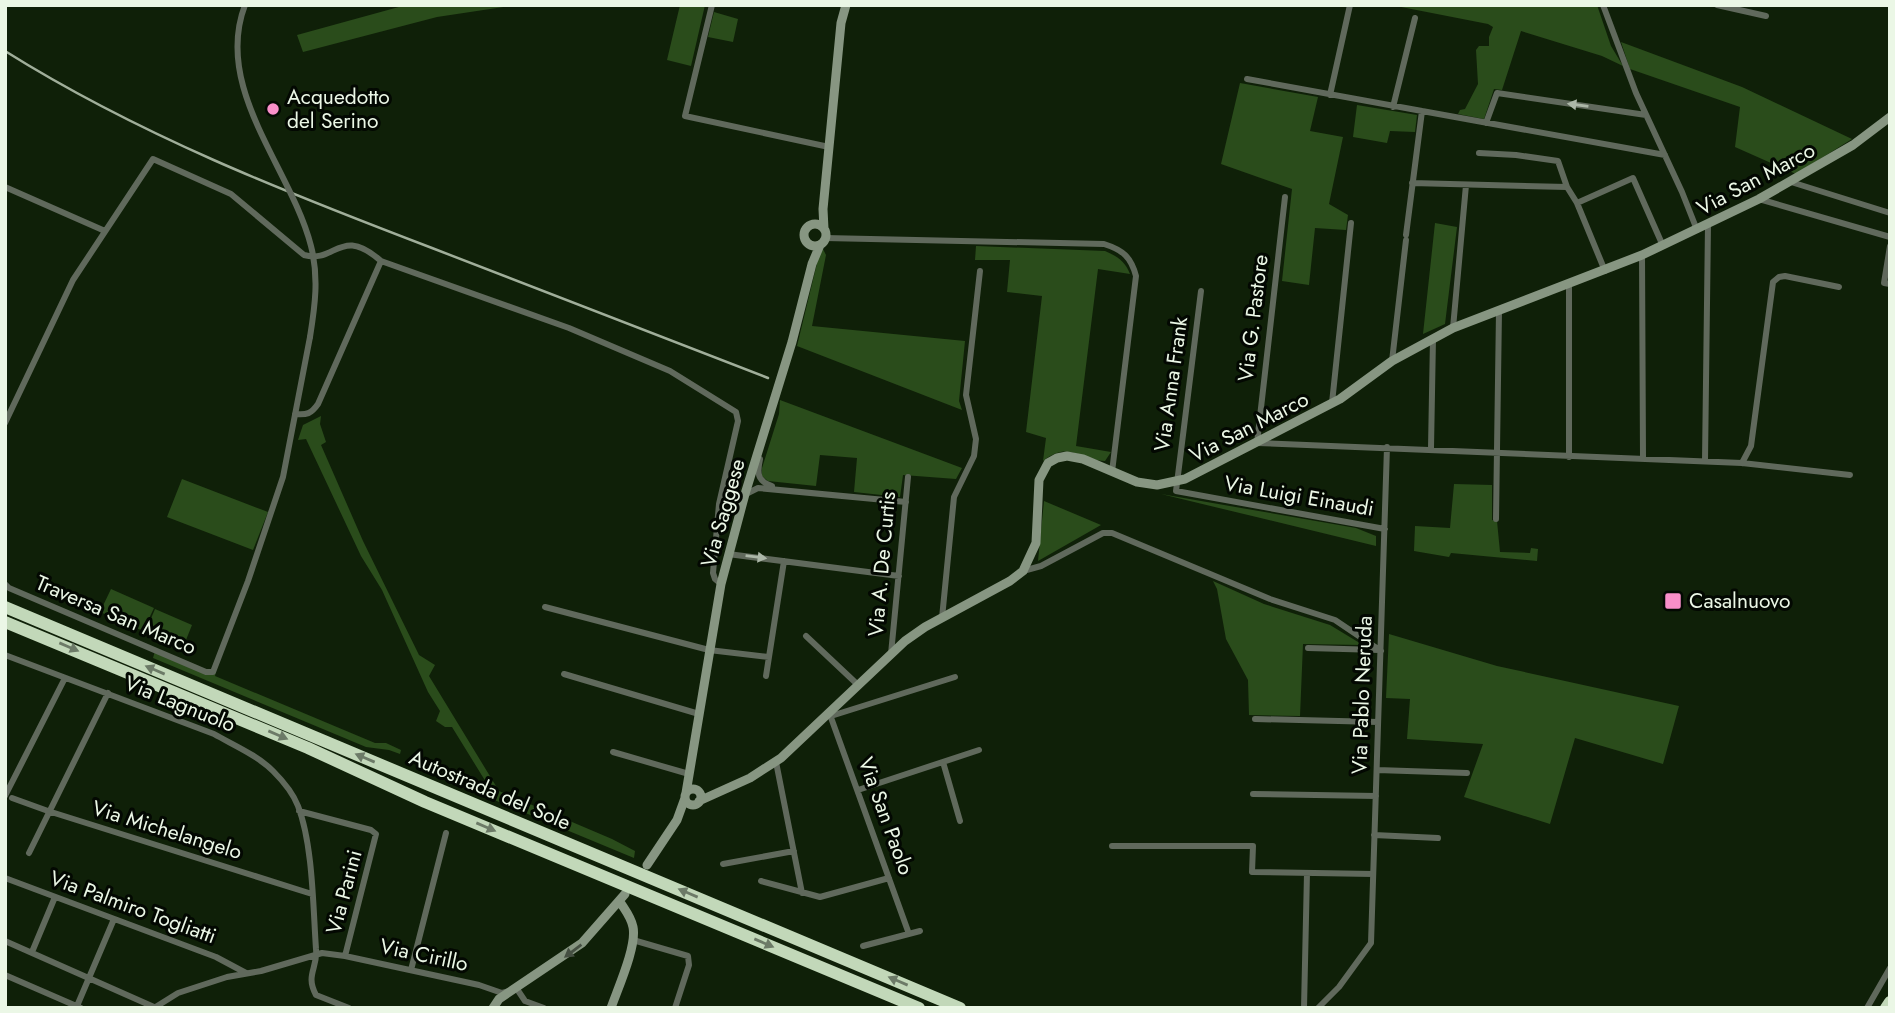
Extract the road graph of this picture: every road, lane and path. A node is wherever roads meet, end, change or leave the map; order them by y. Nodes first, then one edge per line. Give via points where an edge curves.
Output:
1 (245, 5) edge
2 (712, 5) edge
3 (846, 5) edge
4 (1350, 5) edge
5 (1603, 5) edge
6 (1717, 5) edge
7 (1766, 16) dead end
8 (1415, 18) dead end
9 (1247, 79) dead end
10 (1329, 95) junction
11 (1393, 107) junction
12 (1422, 111) junction
13 (1646, 115) junction
14 (1890, 117) edge
15 (1486, 123) junction
16 (829, 147) junction
17 (1479, 153) dead end
18 (1665, 155) junction
19 (1791, 182) junction
20 (1412, 183) junction
21 (1466, 185) junction
22 (5, 187) edge
23 (1567, 187) junction
24 (1285, 197) dead end
25 (1759, 199) junction
26 (1577, 203) junction
27 (823, 209) junction
28 (1890, 213) edge
29 (1351, 223) dead end
30 (813, 224) junction
31 (1708, 225) junction
32 (1697, 230) junction
33 (105, 231) junction
34 (823, 237) junction
35 (1890, 237) edge
36 (805, 240) junction
37 (1663, 246) junction
38 (1890, 246) edge
39 (1643, 255) junction
40 (381, 261) junction
41 (812, 264) junction
42 (980, 271) dead end
43 (1605, 271) junction
44 (1569, 285) junction
45 (1890, 285) edge
46 (1839, 287) dead end
47 (1201, 292) dead end
48 (1499, 311) junction
49 (1453, 328) junction
50 (1433, 338) junction
51 (1392, 362) junction
52 (773, 403) junction
53 (1332, 403) junction
54 (295, 414) junction
55 (5, 423) edge
56 (1257, 443) junction
57 (1387, 447) junction
58 (1431, 449) junction
59 (1496, 452) junction
60 (1569, 457) junction
61 (1643, 458) junction
62 (1705, 461) junction
63 (1742, 463) junction
64 (1112, 472) junction
65 (1850, 475) dead end
66 (908, 477) dead end
67 (1175, 482) junction
68 (784, 489) junction
69 (745, 495) junction
70 (905, 502) junction
71 (1496, 519) dead end
72 (1384, 528) junction
73 (728, 554) junction
74 (784, 561) junction
75 (1023, 571) junction
76 (899, 576) junction
77 (5, 584) edge
78 (721, 584) junction
79 (5, 607) edge
80 (545, 607) dead end
81 (942, 618) junction
82 (5, 622) edge
83 (806, 636) dead end
84 (1308, 648) dead end
85 (709, 650) junction
86 (1381, 650) junction
87 (891, 654) junction
88 (5, 655) edge
89 (769, 657) junction
90 (564, 674) dead end
91 (766, 676) dead end
92 (955, 677) dead end
93 (65, 678) junction
94 (857, 684) junction
95 (108, 693) junction
96 (830, 713) junction
97 (699, 714) junction
98 (1255, 719) dead end
99 (1378, 722) junction
100 (979, 750) dead end
101 (613, 752) dead end
102 (776, 762) junction
103 (943, 762) junction
104 (1377, 770) junction
105 (1467, 773) dead end
106 (689, 775) junction
107 (858, 790) junction
108 (1253, 794) dead end
109 (693, 796) junction
110 (1376, 796) junction
111 (9, 797) edge
112 (299, 811) junction
113 (49, 812) junction
114 (960, 821) dead end
115 (446, 833) dead end
116 (1374, 835) junction
117 (1438, 838) dead end
118 (1112, 846) dead end
119 (794, 851) junction
120 (29, 853) dead end
121 (723, 863) dead end
122 (647, 865) dead end
123 (1307, 873) junction
124 (1373, 874) junction
125 (5, 878) edge
126 (890, 878) junction
127 (761, 881) dead end
128 (802, 893) junction
129 (312, 894) junction
130 (55, 897) junction
131 (114, 919) junction
132 (920, 931) dead end
133 (909, 934) junction
134 (633, 940) junction
135 (5, 941) edge
136 (863, 946) dead end
137 (32, 952) junction
138 (317, 954) junction
139 (345, 956) junction
140 (1890, 968) edge
141 (411, 970) junction
142 (246, 973) junction
143 (5, 975) edge
144 (90, 978) junction
145 (518, 991) junction
146 (1890, 1002) edge
147 (79, 1007) edge
148 (154, 1008) edge
149 (349, 1008) edge
150 (493, 1008) edge
151 (544, 1008) edge
152 (611, 1008) edge
153 (675, 1008) edge
154 (919, 1008) edge
155 (960, 1008) edge
156 (1304, 1008) edge
157 (1318, 1008) edge
158 (1867, 1008) edge
159 (1886, 1008) edge

1 - 54 street, bridge via 237,39 239,71 247,100 312,248 316,290
2 - 16 street via 685,116
3 - 16 main road
4 - 10 street
5 - 13 street
6 - 7 street
8 - 11 street
9 - 10 street
10 - 11 street
11 - 12 street
12 - 15 street
12 - 20 street
13 -> 15 street via 1497,93
13 - 18 street
14 - 19 main road, Via San Marco
15 - 18 street
16 - 27 main road
17 - 23 street via 1558,161
18 - 32 street
19 - 25 main road, Via San Marco
19 - 28 street
20 - 21 street
20 - 51 street
21 - 23 street
21 - 49 street
22 - 33 street
23 - 26 street
24 - 56 street, Via G. Pastore
25 - 31 main road, Via San Marco
25 - 35 street
26 - 37 street via 1633,178
26 - 43 street
27 - 30 main road
27 - 34 main road
29 - 53 street
30 - 34 main road via 820,225
30 - 36 main road via 805,230
31 - 32 main road, Via San Marco
31 - 62 street
32 - 37 main road, Via San Marco
33 - 40 street via 153,159 231,194 304,255 312,257 350,245
33 - 55 street via 73,280
34 - 36 main road via 810,245
34 - 41 main road, Via Saggese
34 - 64 street via 1104,244 1124,252 1136,276
36 - 41 main road
37 - 39 main road, Via San Marco
38 - 45 street via 1884,284
39 - 43 main road, Via San Marco
39 - 61 street
40 - 54 street via 318,404 312,413
40 - 78 street via 569,328 670,371 736,412 715,550 713,573
41 - 52 main road, Via Saggese
42 - 81 street via 966,394 975,447 954,497
43 - 44 main road, Via San Marco
44 - 48 main road, Via San Marco
44 - 60 street
46 - 63 street via 1785,276 1773,282 1751,446
47 - 67 street, Via Anna Frank
48 - 49 main road, Via San Marco
48 - 59 street
49 - 50 main road, Via San Marco
50 - 51 main road, Via San Marco
50 - 58 street
51 - 53 main road, Via San Marco
52 - 68 street via 758,473 764,483
52 - 69 main road, Via Saggese
53 - 56 main road, Via San Marco
54 - 77 street, Traversa San Marco via 283,477 213,672
56 - 57 street
56 - 67 main road, Via San Marco
57 - 58 street
57 - 72 street, Via Pablo Neruda
58 - 59 street
59 - 60 street
59 - 71 street
60 - 61 street
61 - 62 street
62 - 63 street
63 - 65 street
64 - 67 main road, Via San Marco via 1137,482
64 - 75 main road, Via San Marco via 1074,457 1048,463 1039,480 1036,543
66 - 70 street, Via A. De Curtis
67 - 72 street, Via Luigi Einaudi via 1176,491 1189,495
68 - 69 street via 758,488
68 - 70 street
69 - 73 main road, Via Saggese
70 - 76 street, Via A. De Curtis
72 - 86 street, Via Pablo Neruda
73 -> 74 street
73 - 78 main road, Via Saggese
74 - 76 street
74 - 89 street
75 - 81 main road
75 - 86 street via 1103,533 1112,533 1270,599 1335,620
76 - 87 street, Via A. De Curtis
78 - 85 main road, Via Saggese
155 -> 79 highway, Autostrada del Sole
80 - 85 street
81 - 87 main road
82 -> 154 highway, Autostrada del Sole
83 - 94 street
84 - 86 street
85 - 89 street
85 - 97 main road, Via Saggese
86 - 99 street, Via Pablo Neruda
87 - 94 main road
88 - 93 street, Via Lagnuolo
89 - 91 street
90 - 97 street
92 - 96 street
93 - 95 street, Via Lagnuolo
93 - 111 street
94 - 96 main road
95 - 112 street, Via Lagnuolo via 239,748 271,769 290,791
95 - 113 street
96 - 102 main road
96 - 107 street, Via San Paolo
97 - 106 main road, Via Saggese
98 - 99 street
99 - 104 street, Via Pablo Neruda
100 - 103 street
101 - 106 street
102 - 109 main road via 722,792
102 - 119 street
103 - 107 street
103 - 114 street
104 - 105 street
104 - 110 street, Via Pablo Neruda
106 - 109 main road, Via Saggese
107 - 126 street, Via San Paolo
108 - 110 street
109 - 122 main road
110 - 116 street, Via Pablo Neruda
111 - 113 street, Via Michelangelo
112 - 129 street, Via Lagnuolo
112 - 139 street, Via Parini via 376,834
113 - 120 street
113 - 129 street, Via Michelangelo
115 - 141 street
116 - 117 street
116 - 124 street, Via Pablo Neruda
118 - 123 street via 1253,846 1252,872
119 - 121 street
119 - 128 street
123 - 124 street
123 - 156 street
124 - 157 street, Via Pablo Neruda via 1371,943
125 - 130 street, Via Palmiro Togliatti
126 - 128 street via 820,897
126 - 133 street, Via San Paolo
127 - 128 street
129 - 138 street, Via Lagnuolo
130 - 131 street, Via Palmiro Togliatti
130 - 137 street
131 - 142 street, Via Palmiro Togliatti
131 - 144 street
132 - 133 street
133 - 136 street
134 -> 145 main road via 634,929 623,898 582,943
134 - 152 main road
134 - 153 street via 689,958
135 - 137 street
137 - 144 street
138 - 139 street, Via Cirillo
138 - 142 street, Via Cirillo
138 - 149 street via 311,980 316,995
139 - 141 street, Via Cirillo
140 - 158 street
141 - 145 street, Via Cirillo via 502,993
142 - 148 street, Via Cirillo via 178,993
143 - 147 street
144 - 147 street
144 - 148 street
145 - 150 main road via 499,999
145 - 151 street via 524,1001
146 - 159 highway

